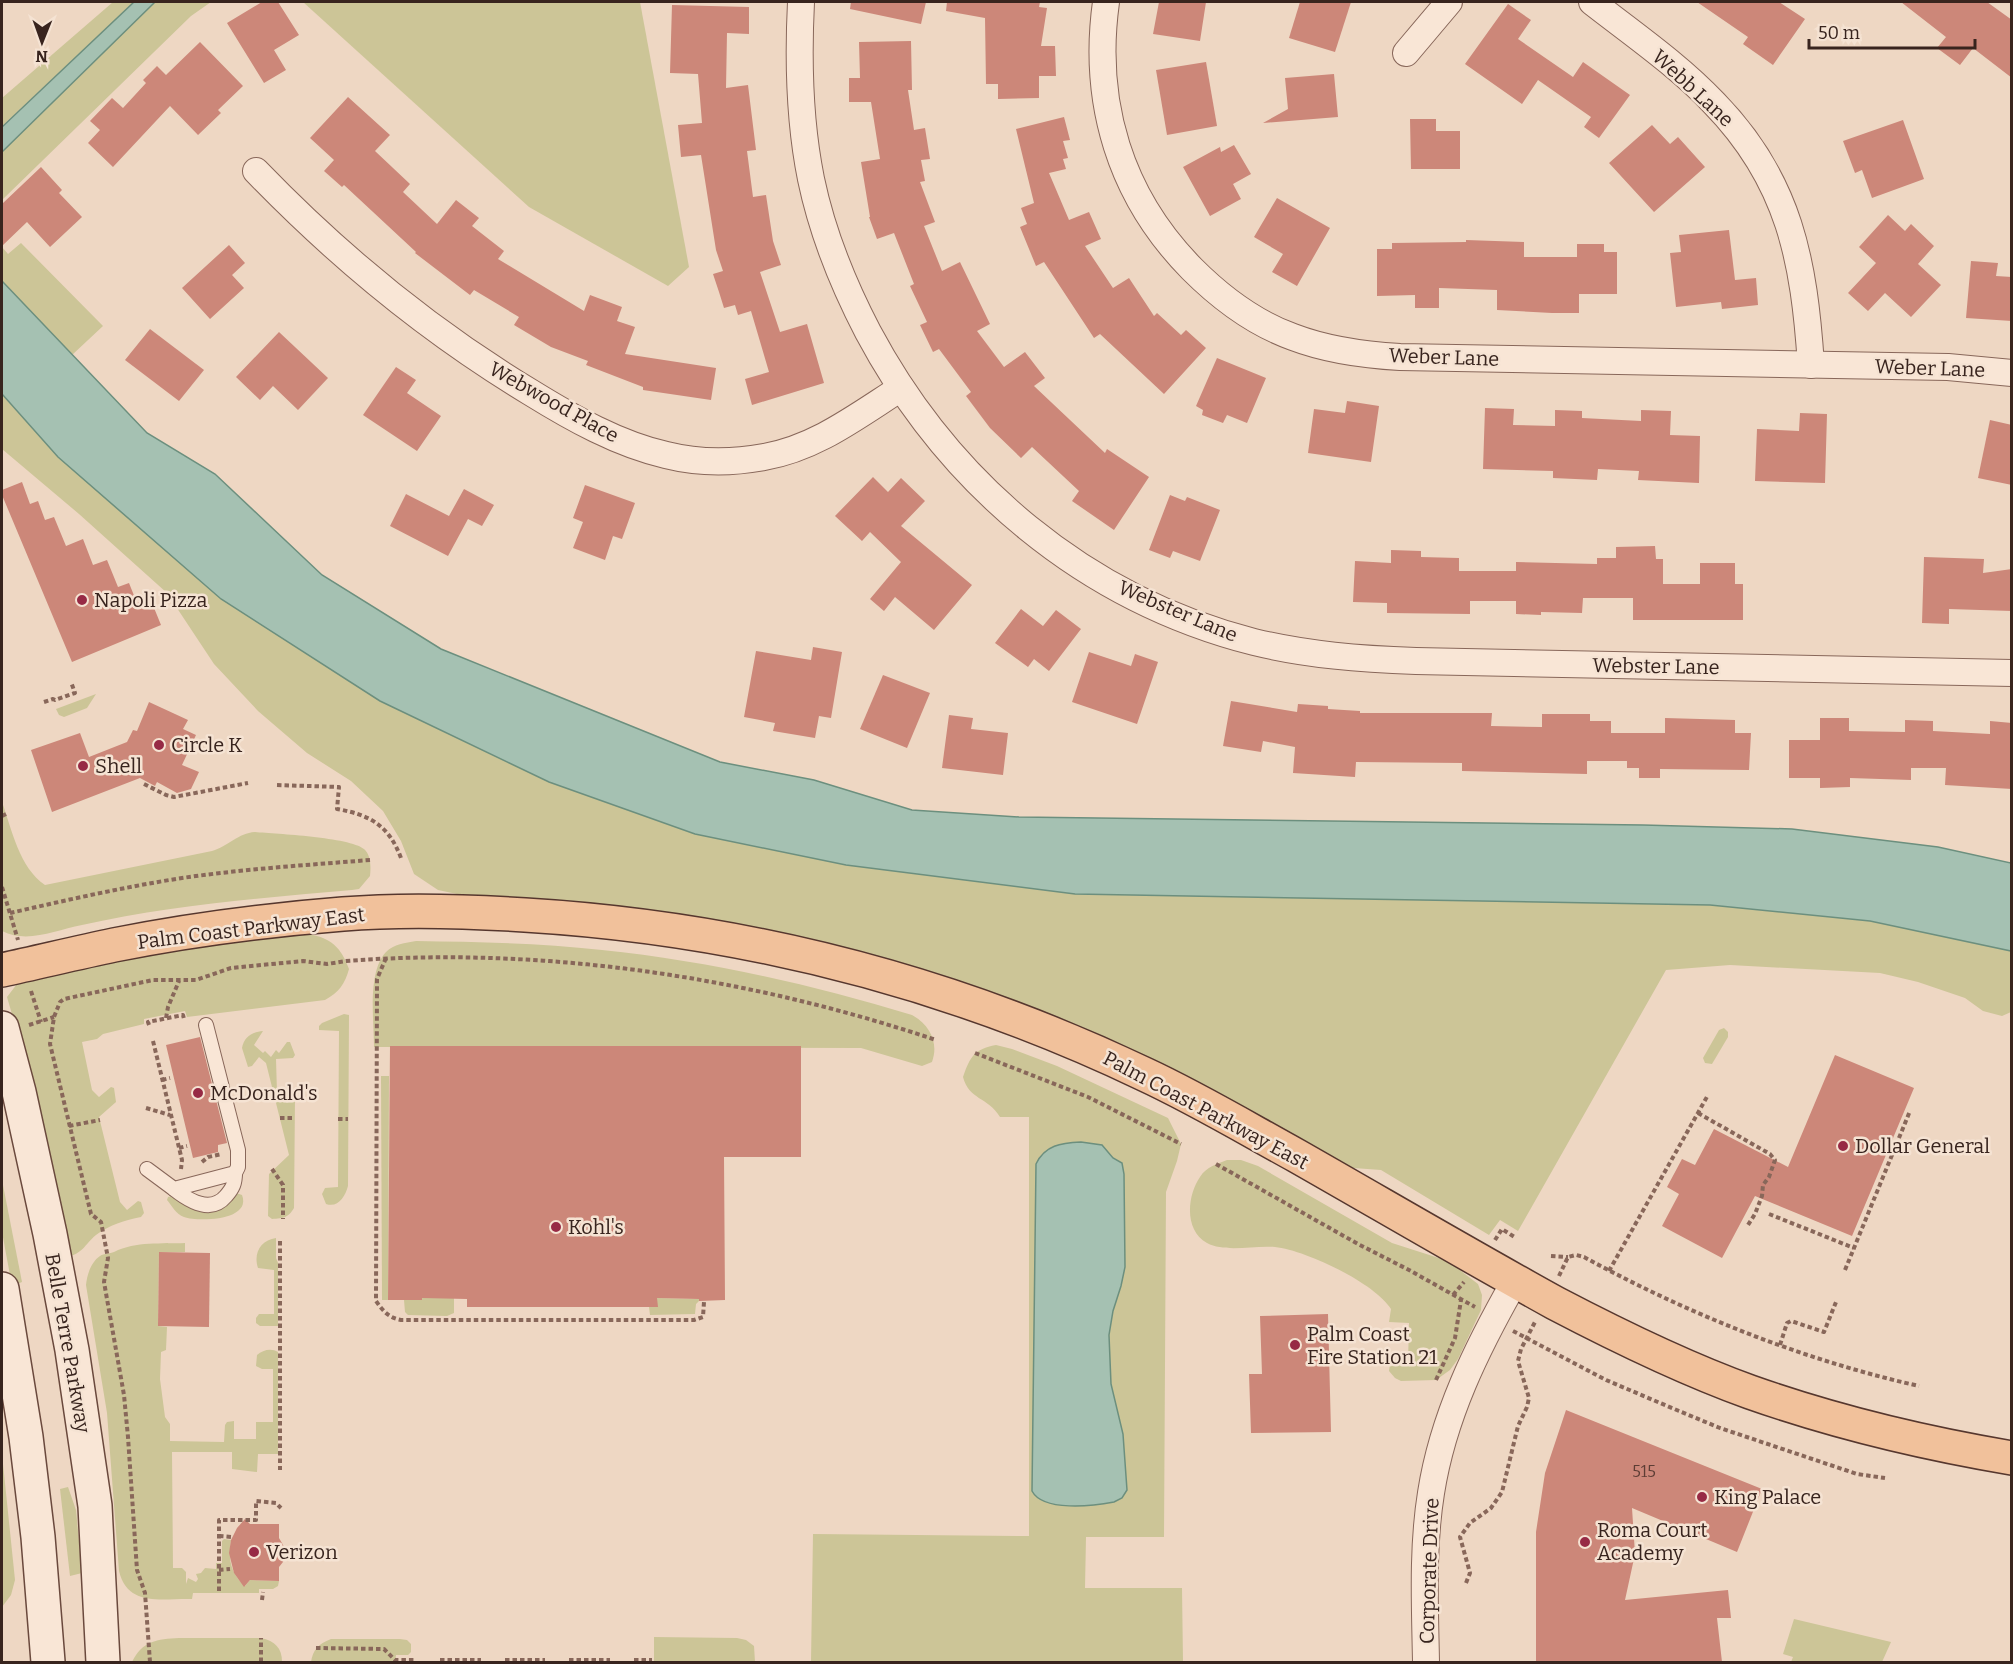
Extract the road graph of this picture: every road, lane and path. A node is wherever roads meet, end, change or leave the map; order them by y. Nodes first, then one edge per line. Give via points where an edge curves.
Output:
1 (801, 2) edge
2 (1106, 2) edge
3 (1449, 2) edge
4 (1592, 2) edge
5 (1406, 53) dead end
6 (256, 171) dead end
7 (1811, 365) junction
8 (2012, 373) edge
9 (901, 388) junction
10 (2012, 673) edge
11 (71, 682) dead end
12 (44, 702) dead end
13 (248, 783) dead end
14 (144, 784) dead end
15 (277, 784) dead end
16 (400, 858) dead end
17 (370, 861) dead end
18 (2, 886) edge
19 (10, 913) junction
20 (17, 937) dead end
21 (384, 958) junction
22 (2, 970) edge
23 (179, 981) junction
24 (31, 990) dead end
25 (54, 1017) junction
26 (166, 1018) junction
27 (184, 1019) dead end
28 (40, 1022) junction
29 (149, 1025) dead end
30 (206, 1025) dead end
31 (13, 1027) edge
32 (936, 1040) dead end
33 (153, 1041) dead end
34 (975, 1053) dead end
35 (170, 1078) dead end
36 (162, 1080) junction
37 (1708, 1095) dead end
38 (146, 1108) dead end
39 (1910, 1111) dead end
40 (1698, 1113) junction
41 (171, 1115) junction
42 (280, 1118) dead end
43 (295, 1118) dead end
44 (338, 1119) dead end
45 (348, 1119) dead end
46 (100, 1120) dead end
47 (69, 1126) junction
48 (1181, 1144) dead end
49 (187, 1146) dead end
50 (179, 1148) junction
51 (231, 1151) dead end
52 (1216, 1164) dead end
53 (194, 1165) dead end
54 (147, 1169) dead end
55 (272, 1169) dead end
56 (180, 1173) dead end
57 (235, 1173) junction
58 (174, 1189) junction
59 (1769, 1214) dead end
60 (283, 1218) dead end
61 (1748, 1225) dead end
62 (1516, 1238) dead end
63 (280, 1241) dead end
64 (1495, 1241) dead end
65 (1854, 1248) junction
66 (1551, 1256) dead end
67 (1568, 1257) junction
68 (1845, 1270) dead end
69 (1609, 1271) junction
70 (1469, 1275) dead end
71 (1557, 1279) dead end
72 (1515, 1281) junction
73 (2, 1289) edge
74 (1453, 1295) junction
75 (1461, 1300) junction
76 (704, 1302) dead end
77 (1836, 1302) dead end
78 (1481, 1310) dead end
79 (1538, 1316) dead end
80 (1506, 1327) dead end
81 (1526, 1339) junction
82 (1780, 1345) junction
83 (1436, 1380) dead end
84 (1919, 1386) dead end
85 (2012, 1458) edge
86 (280, 1470) dead end
87 (1885, 1478) dead end
88 (281, 1508) dead end
89 (219, 1536) junction
90 (232, 1537) dead end
91 (230, 1569) dead end
92 (219, 1570) junction
93 (1466, 1583) dead end
94 (219, 1591) dead end
95 (263, 1592) dead end
96 (262, 1600) dead end
97 (261, 1638) dead end
98 (316, 1648) dead end
99 (440, 1659) dead end
100 (545, 1659) dead end
101 (414, 1660) dead end
102 (481, 1660) dead end
103 (505, 1660) dead end
104 (569, 1660) dead end
105 (610, 1660) dead end
106 (634, 1660) dead end
107 (652, 1660) dead end
108 (48, 1662) edge
109 (103, 1662) edge
110 (150, 1662) edge
111 (261, 1662) edge
112 (1426, 1662) edge

1 - 9 street, Webster Lane via 800,94 812,181 843,280
2 - 7 street, Weber Lane via 1102,39 1104,89 1114,140 1135,192 1156,227 1196,273 1222,297 1270,328 1317,345 1391,356
3 - 5 street
4 - 7 street, Webb Lane via 1713,102 1742,134 1761,164 1785,214 1800,264
6 - 9 street, Webwood Place via 339,252 448,340 554,406 645,449 704,461 766,457 814,441
7 - 8 street, Weber Lane via 1948,367
9 - 10 street, Webster Lane via 975,481 1050,545 1135,596 1191,621 1252,641 1311,653 1378,660
11 - 12 path via 75,693
13 - 14 path via 174,797
15 - 16 path via 339,788 337,809 371,819 382,827 391,836
17 - 19 path via 180,879
18 - 19 path
19 - 20 path
21 - 23 path via 231,968 204,978
21 - 32 path via 537,960 677,976 803,1002
21 - 76 path via 377,979 375,1119 376,1301 382,1309 393,1319 694,1320 703,1317
22 - 72 main road, Palm Coast Parkway East via 183,933 364,913 494,913 577,919 675,930 776,948 927,988 1094,1050 1220,1113
23 - 25 path via 153,980 64,999
23 - 26 path
24 - 28 path
25 - 28 path
25 - 47 path via 50,1044
26 - 27 path
26 - 29 path via 148,1022
28 - 31 path
30 - 57 lane via 237,1150
31 - 109 main road, Belle Terre Parkway via 19,1092 72,1350 95,1506
33 - 36 path
34 - 48 path via 1088,1098
35 - 36 path
36 - 41 path
37 - 40 path
38 - 41 path
39 - 65 path
40 - 61 path via 1775,1160
40 - 69 path
41 - 50 path
42 - 43 path
44 - 45 path
46 - 47 path
47 - 110 path via 91,1214 101,1222 108,1258 104,1282 123,1395 136,1570 144,1593
49 - 50 path
50 - 56 path via 184,1167
51 - 53 path
52 - 74 path
54 - 58 lane
55 - 60 path via 283,1185
57 - 58 lane
57 - 58 lane via 235,1183 217,1204 197,1204
59 - 65 path
62 - 64 path via 1502,1229
63 - 86 path
65 - 68 path
66 - 67 path
67 - 69 path via 1584,1257
67 - 71 path
69 - 82 path
70 - 74 path
72 - 85 main road, Palm Coast Parkway East via 1634,1343 1750,1392 1876,1431
72 - 112 street, Corporate Drive via 1463,1380 1438,1456 1427,1521
73 - 108 main road via 25,1427
74 - 75 path
75 - 78 path
75 - 83 path via 1455,1338
77 - 82 path via 1824,1332 1791,1321
79 - 81 path
80 - 81 path
81 - 87 path via 1634,1392 1720,1428 1857,1474
81 - 93 path via 1518,1361 1527,1407 1498,1500 1470,1523 1460,1538 1470,1573
82 - 84 path
88 - 89 path via 276,1503 256,1501 256,1520 219,1520
89 - 90 path
89 - 92 path
91 - 92 path
92 - 94 path
95 - 96 path
97 - 111 path
98 - 101 path via 384,1649 395,1660
99 - 102 path
100 - 103 path
104 - 105 path
106 - 107 path

